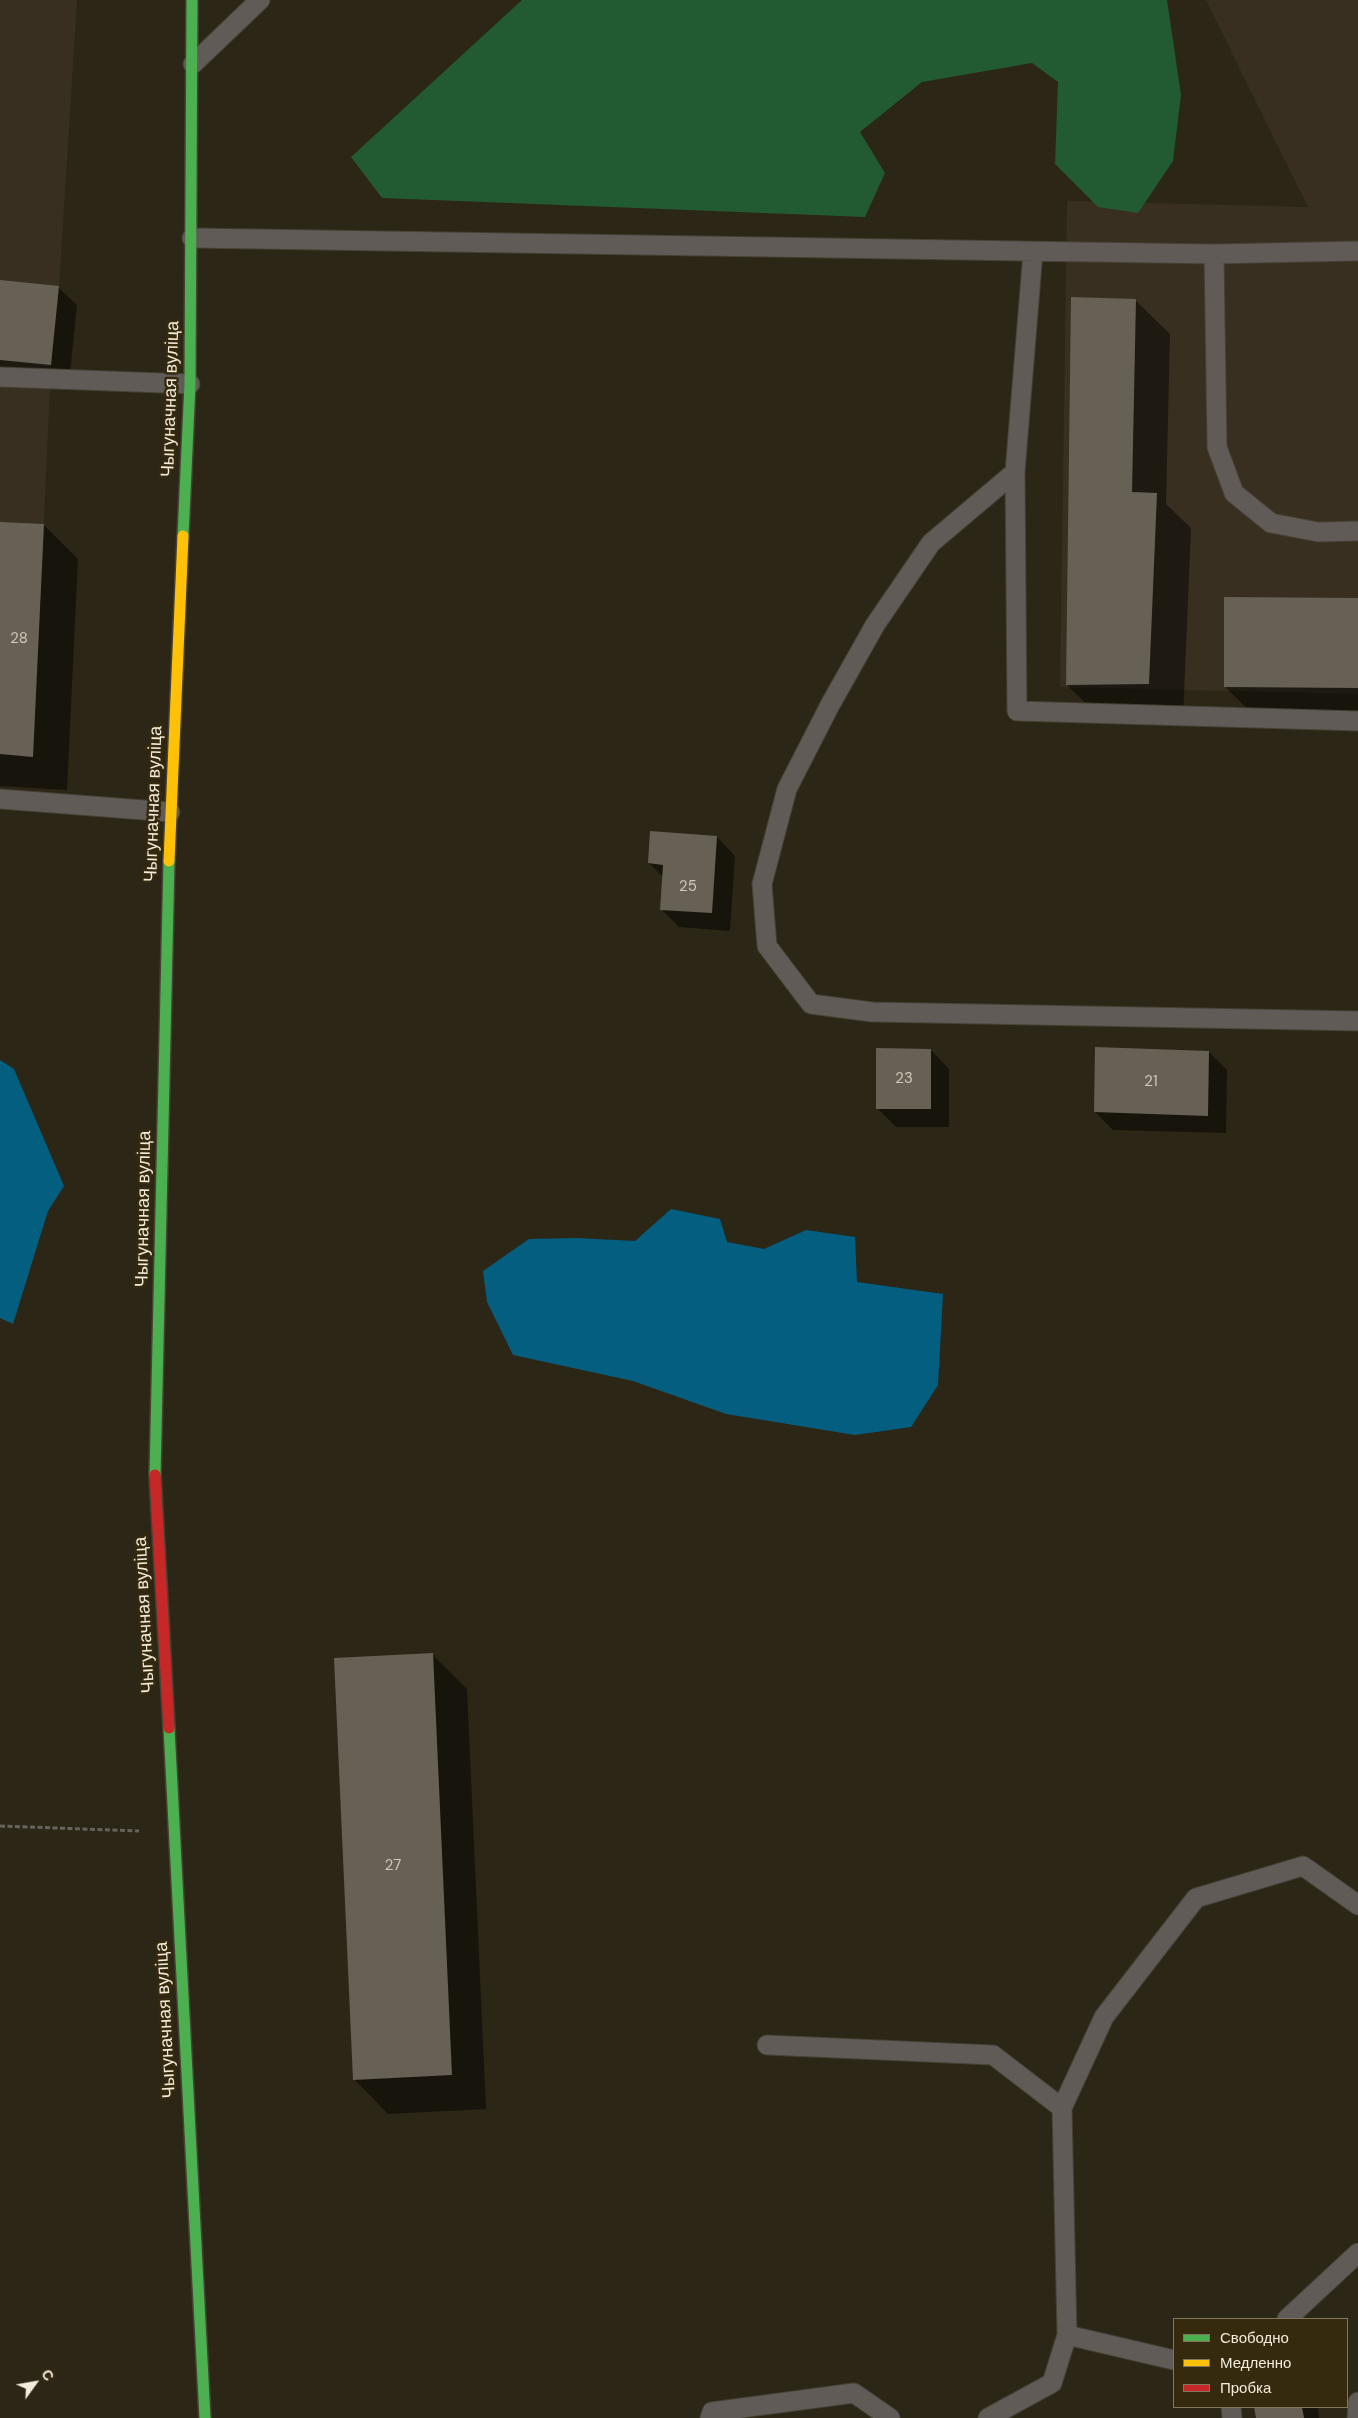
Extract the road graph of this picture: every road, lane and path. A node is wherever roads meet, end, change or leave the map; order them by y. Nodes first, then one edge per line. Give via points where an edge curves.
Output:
1 (192, 0) edge
2 (260, 0) edge
3 (193, 64) junction
4 (192, 238) junction
5 (1358, 251) edge
6 (1033, 252) junction
7 (1214, 254) junction
8 (0, 377) edge
9 (190, 384) junction
10 (1015, 472) junction
11 (1358, 530) edge
12 (1358, 721) edge
13 (0, 799) edge
14 (170, 812) junction
15 (1358, 1021) edge
16 (0, 1826) edge
17 (173, 1833) junction
18 (1358, 1905) edge
19 (767, 2045) dead end
20 (1062, 2108) junction
21 (1358, 2253) edge
22 (1288, 2318) edge
23 (1067, 2335) junction
24 (1173, 2360) edge
25 (1358, 2402) edge
26 (205, 2418) edge
27 (710, 2418) edge
28 (890, 2418) edge
29 (988, 2418) edge
30 (1357, 2418) edge

1 - 3 street, Чыгуначная вуліца
2 - 3 lane
3 - 4 street, Чыгуначная вуліца
4 - 6 lane
4 - 9 street, Чыгуначная вуліца
5 - 7 lane
6 - 7 lane
6 - 10 lane
7 - 11 lane via 1217,447 1234,493 1271,523 1318,532
8 - 9 lane
9 - 14 street, Чыгуначная вуліца
10 - 12 lane via 1017,712
10 - 15 lane via 931,543 875,625 830,705 787,789 762,884 768,946 811,1004 872,1012
13 - 14 lane
14 - 17 street, Чыгуначная вуліца via 155,1473
16 - 17 path
17 - 26 street, Чыгуначная вуліца
18 - 20 lane via 1303,1866 1196,1898 1104,2017
19 - 20 lane via 993,2054
20 - 23 lane
21 - 22 lane
23 - 24 lane
23 - 29 lane via 1052,2383
25 - 30 lane
27 - 28 lane via 712,2412 854,2393

